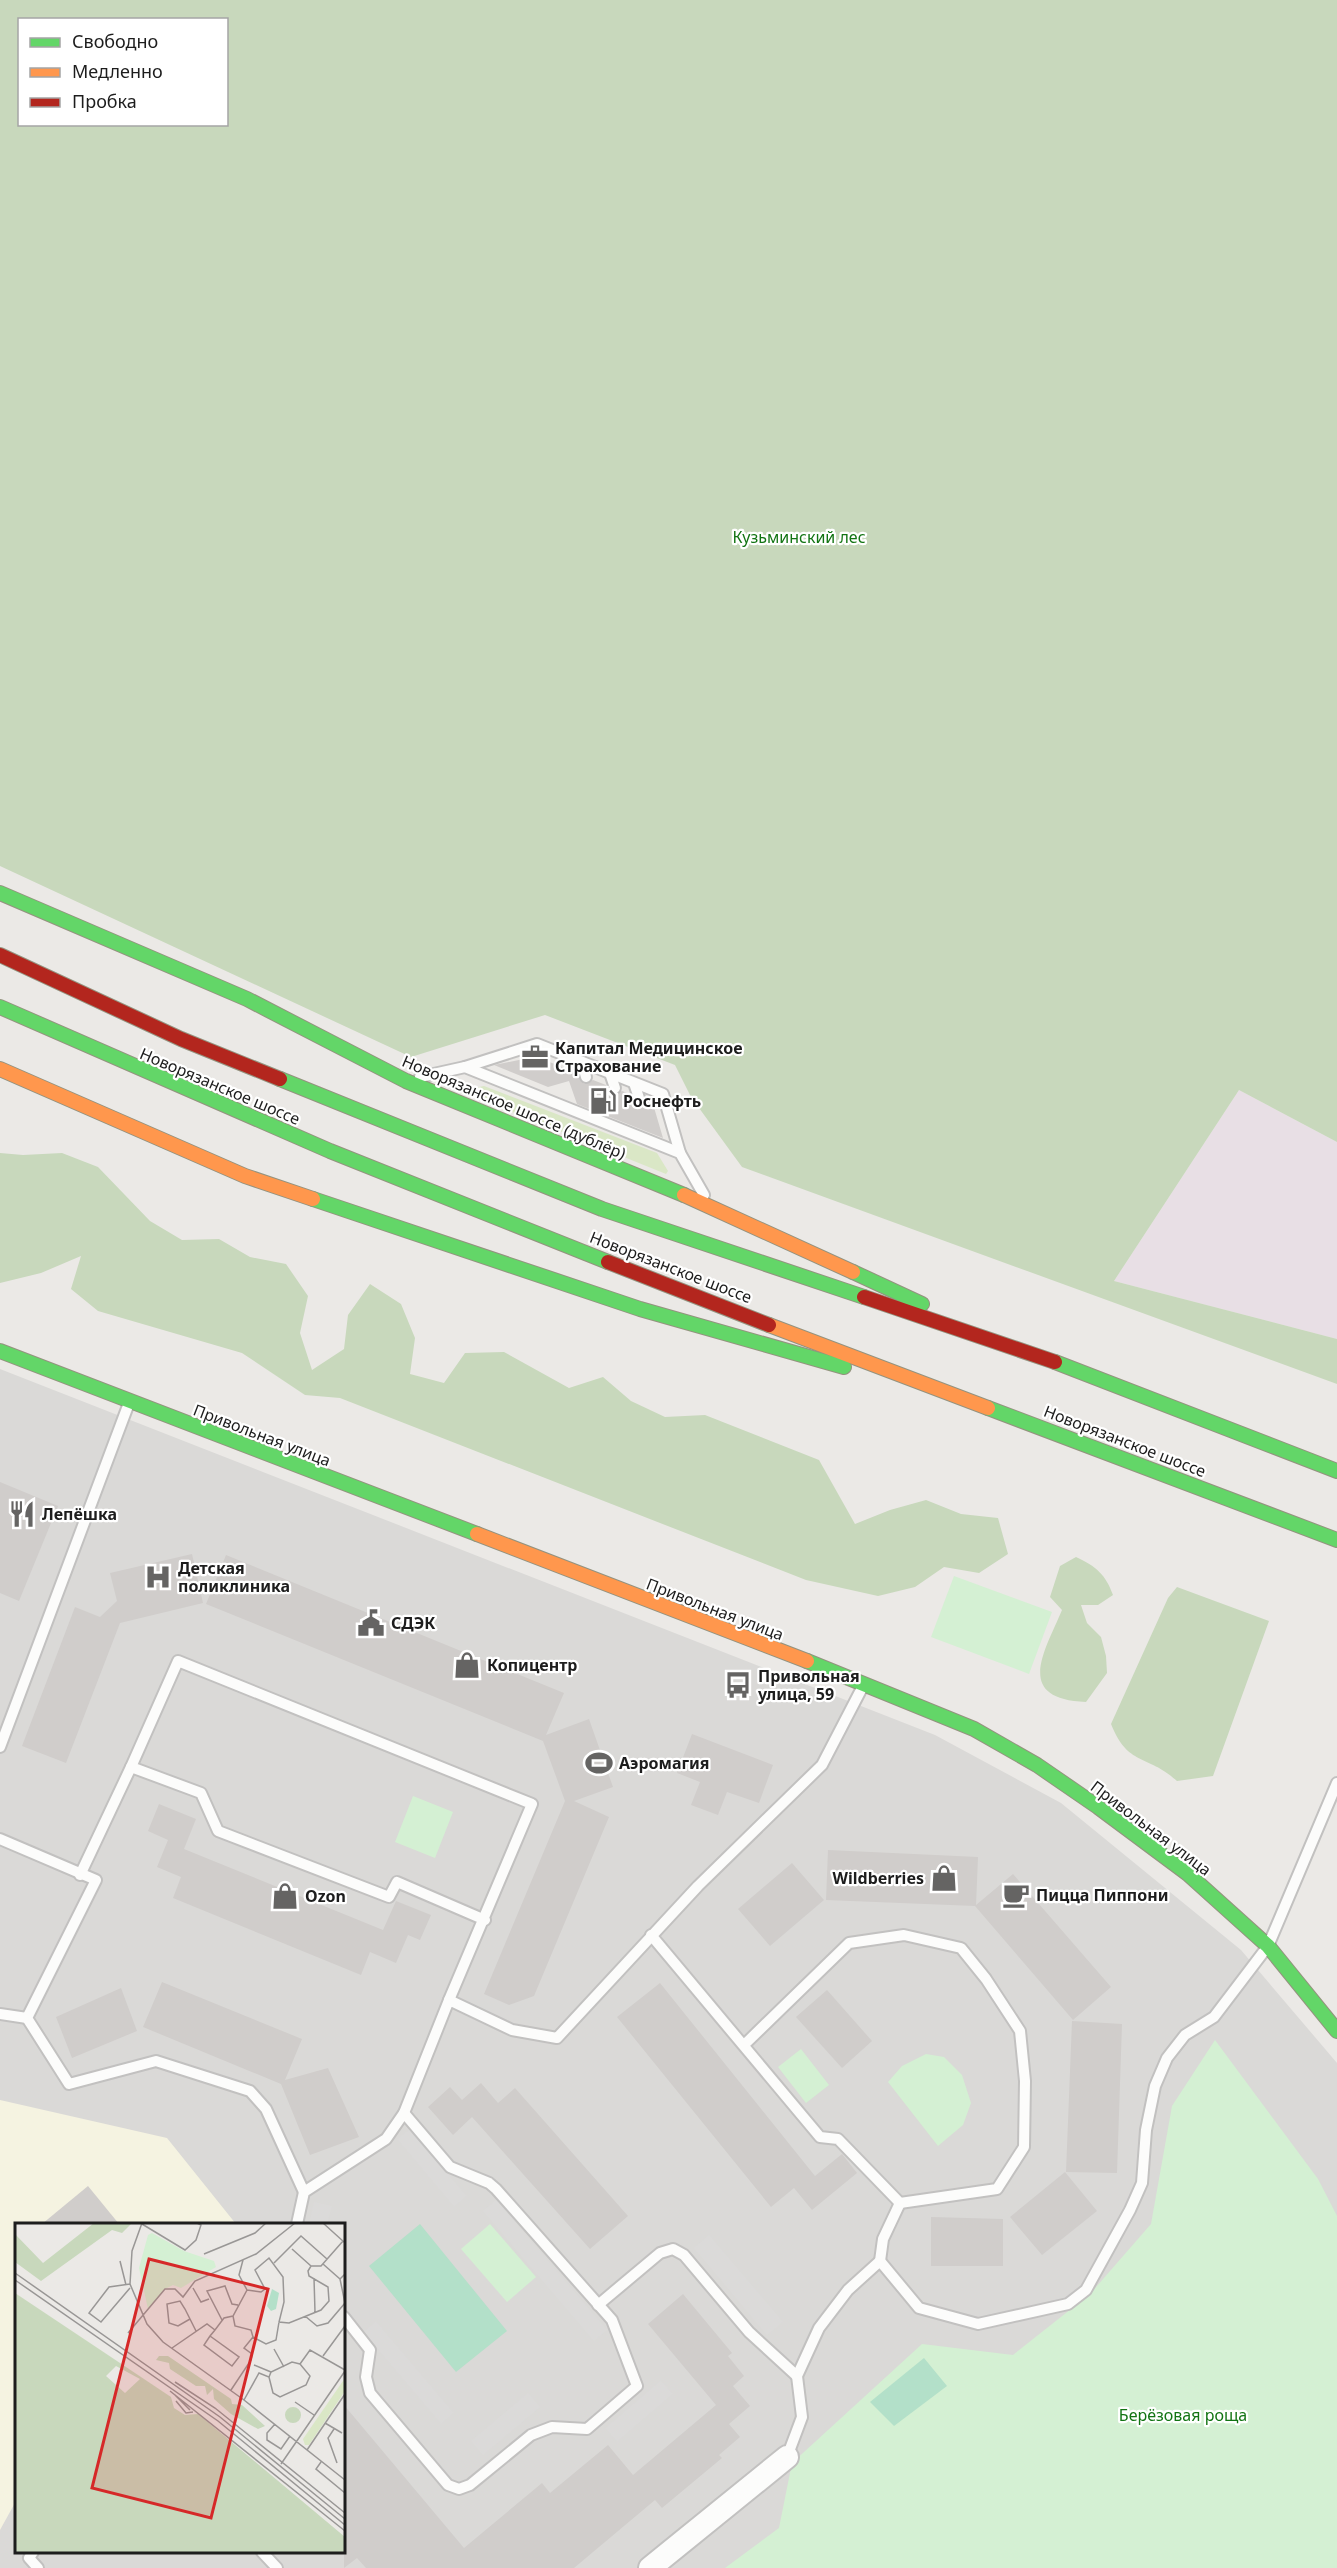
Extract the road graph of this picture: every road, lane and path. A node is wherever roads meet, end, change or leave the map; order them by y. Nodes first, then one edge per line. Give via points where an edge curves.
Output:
1 (0, 893) edge
2 (0, 955) edge
3 (0, 1007) edge
4 (582, 1062) junction
5 (465, 1066) junction
6 (0, 1069) edge
7 (610, 1073) junction
8 (586, 1077) dead end
9 (406, 1081) junction
10 (634, 1083) junction
11 (615, 1088) dead end
12 (639, 1098) dead end
13 (680, 1153) junction
14 (710, 1206) junction
15 (1018, 1348) junction
16 (0, 1351) edge
17 (129, 1402) junction
18 (1011, 1415) junction
19 (1337, 1471) edge
20 (1337, 1540) edge
21 (864, 1683) junction
22 (0, 1748) edge
23 (131, 1767) junction
24 (1337, 1783) edge
25 (0, 1839) edge
26 (80, 1875) junction
27 (485, 1920) junction
28 (651, 1935) junction
29 (1268, 1946) junction
30 (449, 2000) junction
31 (0, 2014) edge
32 (27, 2018) junction
33 (1337, 2031) edge
34 (744, 2044) junction
35 (404, 2113) junction
36 (304, 2192) junction
37 (900, 2203) junction
38 (297, 2223) edge
39 (880, 2261) junction
40 (598, 2305) junction
41 (345, 2318) edge
42 (797, 2376) junction
43 (787, 2457) joint
44 (32, 2553) edge
45 (263, 2553) edge
46 (38, 2568) edge
47 (277, 2568) edge
48 (650, 2568) edge

1 - 9 main road, Новорязанское шоссе (дублёр) via 247,999
2 - 15 main road, Новорязанское шоссе via 181,1039 602,1209
3 - 18 main road, Новорязанское шоссе via 183,1090 588,1253
4 - 5 lane via 537,1044
4 - 7 lane
4 - 8 lane
5 - 9 lane
5 - 13 lane via 651,1137
6 - 18 main road via 244,1176 640,1309
7 - 10 lane
7 - 11 lane
9 - 14 main road, Новорязанское шоссе (дублёр)
10 - 12 lane
10 - 13 lane via 663,1094
13 - 14 lane
14 - 15 main road, Новорязанское шоссе (дублёр)
15 - 19 main road, Новорязанское шоссе
16 - 17 main road, Привольная улица
17 - 21 main road, Привольная улица
17 - 22 lane
18 - 20 main road, Новорязанское шоссе
21 - 28 lane via 822,1766
21 - 29 main road, Привольная улица via 974,1729 1037,1765 1188,1874
23 - 26 lane
23 - 27 lane via 201,1793 218,1831 389,1897 397,1882
23 - 27 lane via 178,1661 532,1804
24 - 29 lane
25 - 26 lane
26 - 32 lane via 96,1880
27 - 30 lane
28 - 30 lane via 557,2038 512,2030
28 - 34 lane
29 - 33 main road, Привольная улица
29 - 39 lane via 1214,2017 1185,2035 1167,2058 1155,2086 1146,2130 1142,2183 1086,2290 1068,2304 978,2324 919,2308
30 - 35 lane
31 - 32 lane
32 - 36 lane via 69,2084 156,2061 250,2091 266,2109
34 - 37 lane via 820,2137 838,2139
34 - 37 lane via 849,1943 904,1935 961,1948 1020,2031 1025,2081 1024,2147 998,2189
35 - 36 lane via 386,2139
35 - 40 lane via 446,2163 496,2189
36 - 38 lane
37 - 39 lane via 883,2239
39 - 42 lane via 848,2290 819,2328
40 - 41 lane via 612,2320 636,2379 633,2392 587,2428 552,2427 531,2435 470,2485 459,2489 448,2485 370,2393 366,2377 370,2350
40 - 42 lane via 660,2253 673,2249 684,2255 749,2332
42 - 43 lane via 802,2417
43 - 48 street
44 - 46 lane via 29,2559
45 - 47 lane

